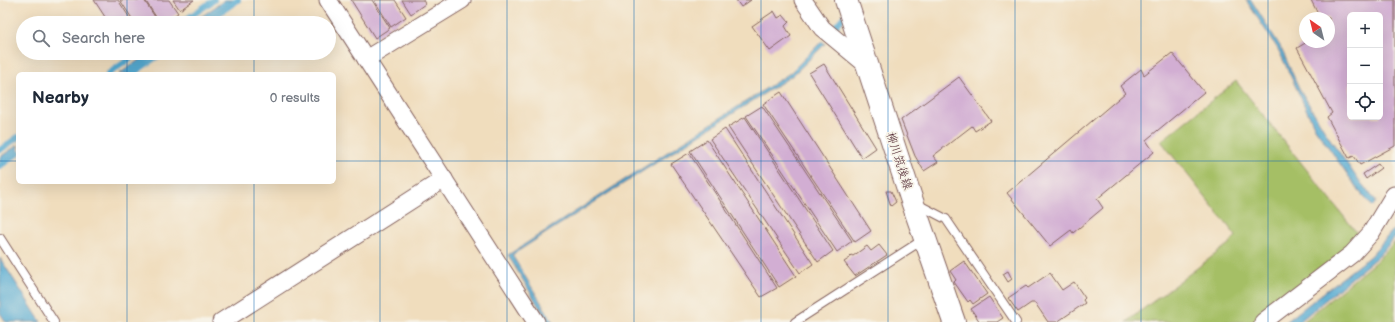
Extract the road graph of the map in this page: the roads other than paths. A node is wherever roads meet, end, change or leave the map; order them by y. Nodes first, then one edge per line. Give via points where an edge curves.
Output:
1 (328, 0) edge
2 (462, 0) edge
3 (803, 0) edge
4 (846, 0) edge
5 (366, 59) junction
6 (868, 66) junction
7 (444, 179) junction
8 (1394, 195) edge
9 (912, 202) junction
10 (0, 238) edge
11 (925, 239) junction
12 (54, 322) edge
13 (221, 322) edge
14 (536, 322) edge
15 (795, 322) edge
16 (954, 322) edge
17 (1016, 322) edge
18 (1263, 322) edge

1 - 5 street
2 - 5 street
3 - 6 street via 822,28
4 - 6 main road, 柳川筑後線
5 - 7 street
6 - 9 main road, 柳川筑後線
7 - 13 street
7 - 14 street
8 - 18 street via 1371,233 1352,254
9 - 11 main road, 柳川筑後線
9 - 17 lane via 946,219
10 - 12 lane
11 - 15 lane
11 - 16 main road, 柳川筑後線

